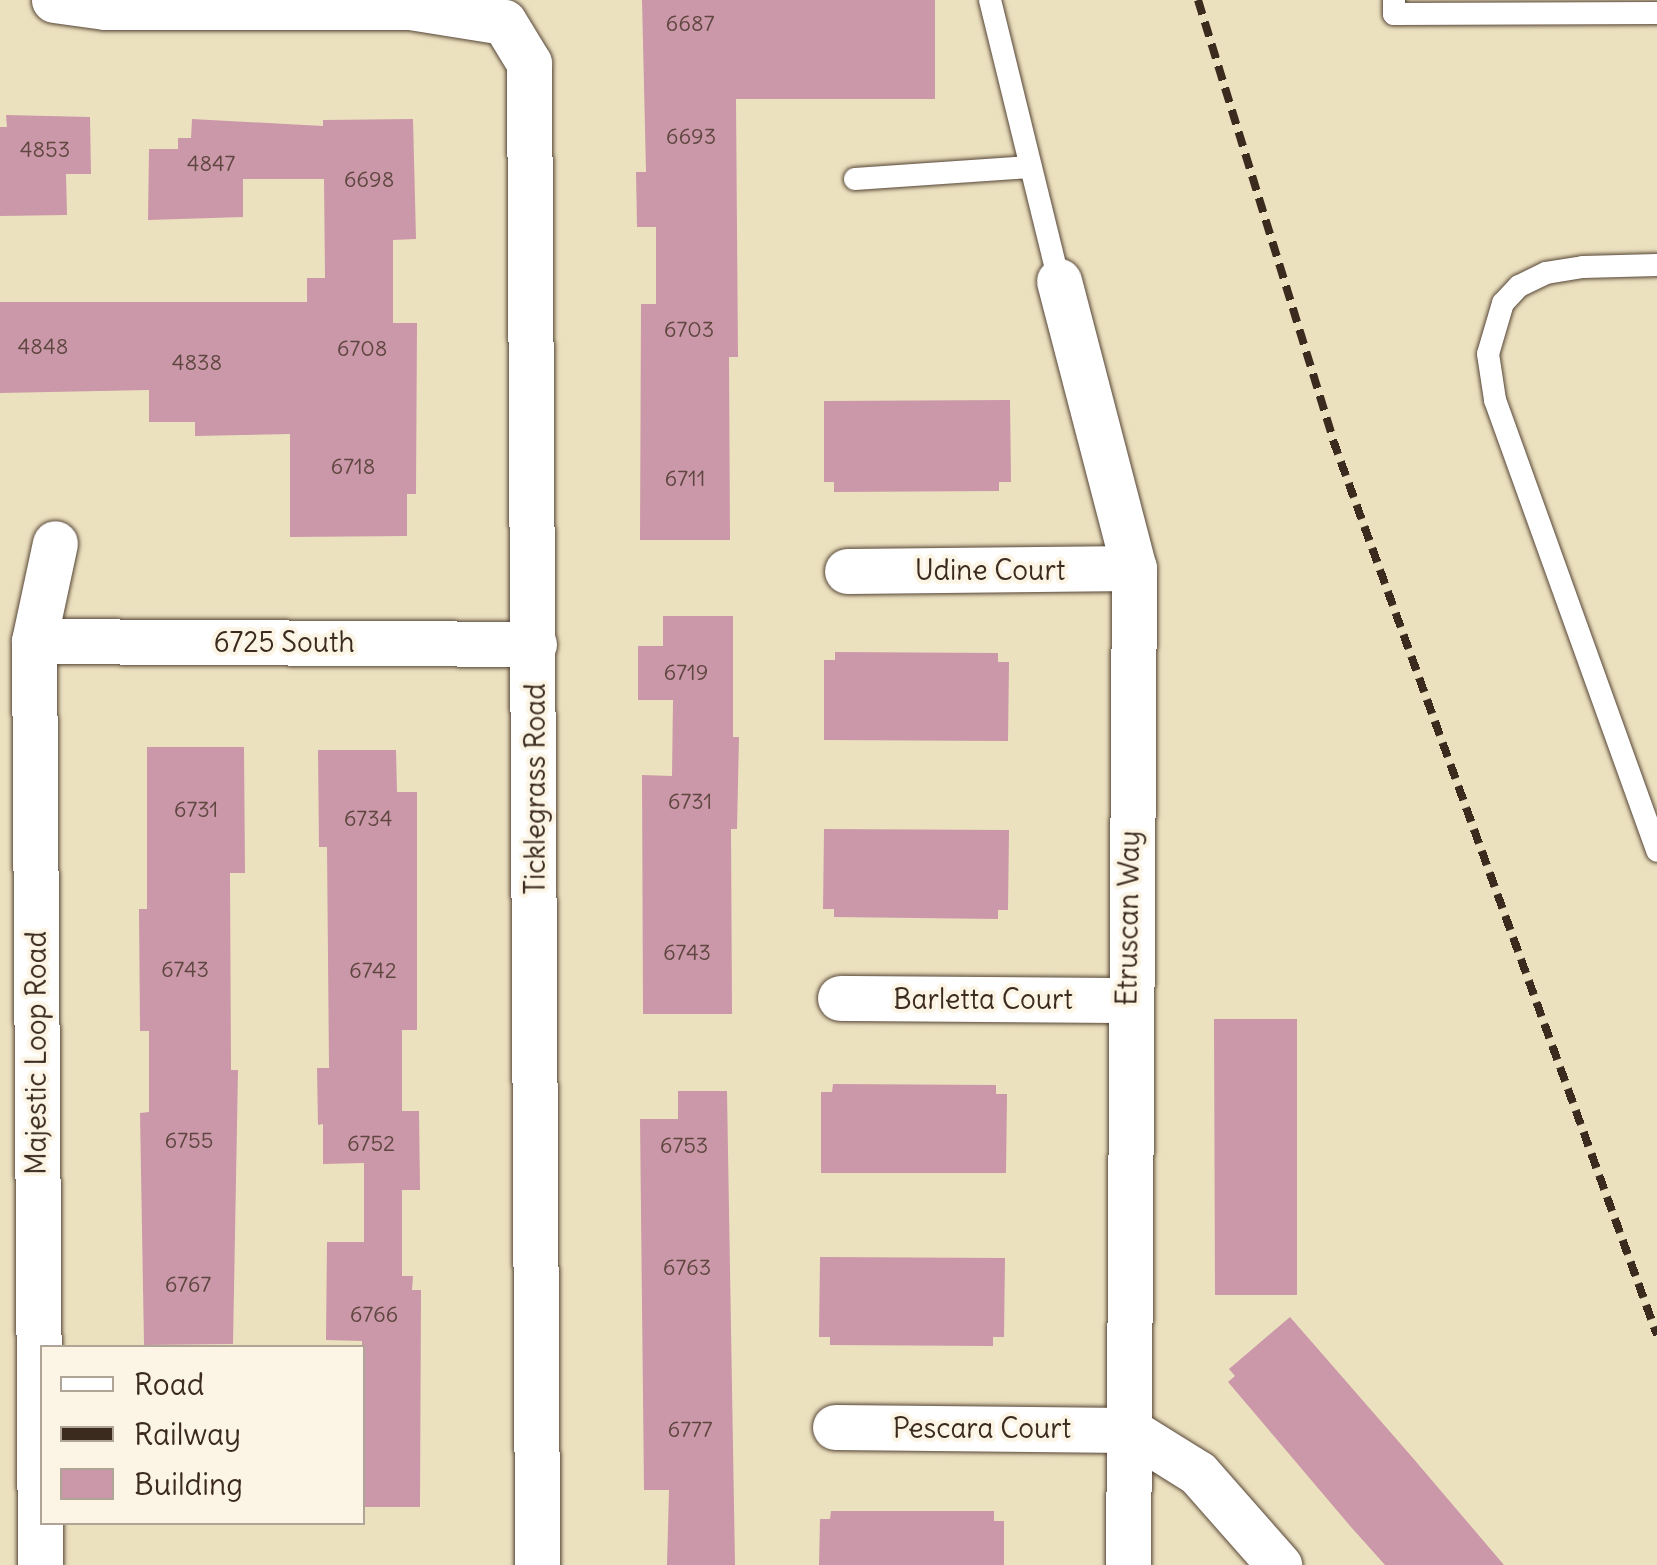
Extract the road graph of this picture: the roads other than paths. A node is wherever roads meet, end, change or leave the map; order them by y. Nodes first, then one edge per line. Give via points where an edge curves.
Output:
1 (54, 0) edge
2 (990, 0) edge
3 (1394, 0) edge
4 (1657, 13) edge
5 (1030, 167) junction
6 (855, 178) dead end
7 (1657, 265) edge
8 (1059, 281) joint
9 (55, 543) dead end
10 (1134, 568) junction
11 (846, 571) dead end
12 (34, 641) junction
13 (534, 644) junction
14 (1657, 851) edge
15 (840, 998) dead end
16 (1127, 1000) junction
17 (835, 1427) dead end
18 (1128, 1430) junction
19 (40, 1565) edge
20 (537, 1565) edge
21 (1128, 1565) edge
22 (1278, 1565) edge

1 - 13 street, Ticklegrass Road via 105,8 410,8 504,22 524,48 532,80
2 - 5 lane
3 - 4 lane via 1394,14
5 - 6 lane
5 - 8 lane
7 - 14 lane via 1564,270 1519,286 1503,303 1488,354 1495,400
8 - 10 street, Etruscan Way
9 - 12 street, Majestic Loop Road
10 - 11 street, Udine Court
10 - 16 street, Etruscan Way
12 - 13 street, 6725 South
12 - 19 street, Majestic Loop Road
13 - 20 street, Ticklegrass Road
15 - 16 street, Barletta Court
16 - 18 street, Etruscan Way
17 - 18 street, Pescara Court
18 - 21 street, Etruscan Way
18 - 22 street via 1198,1473

